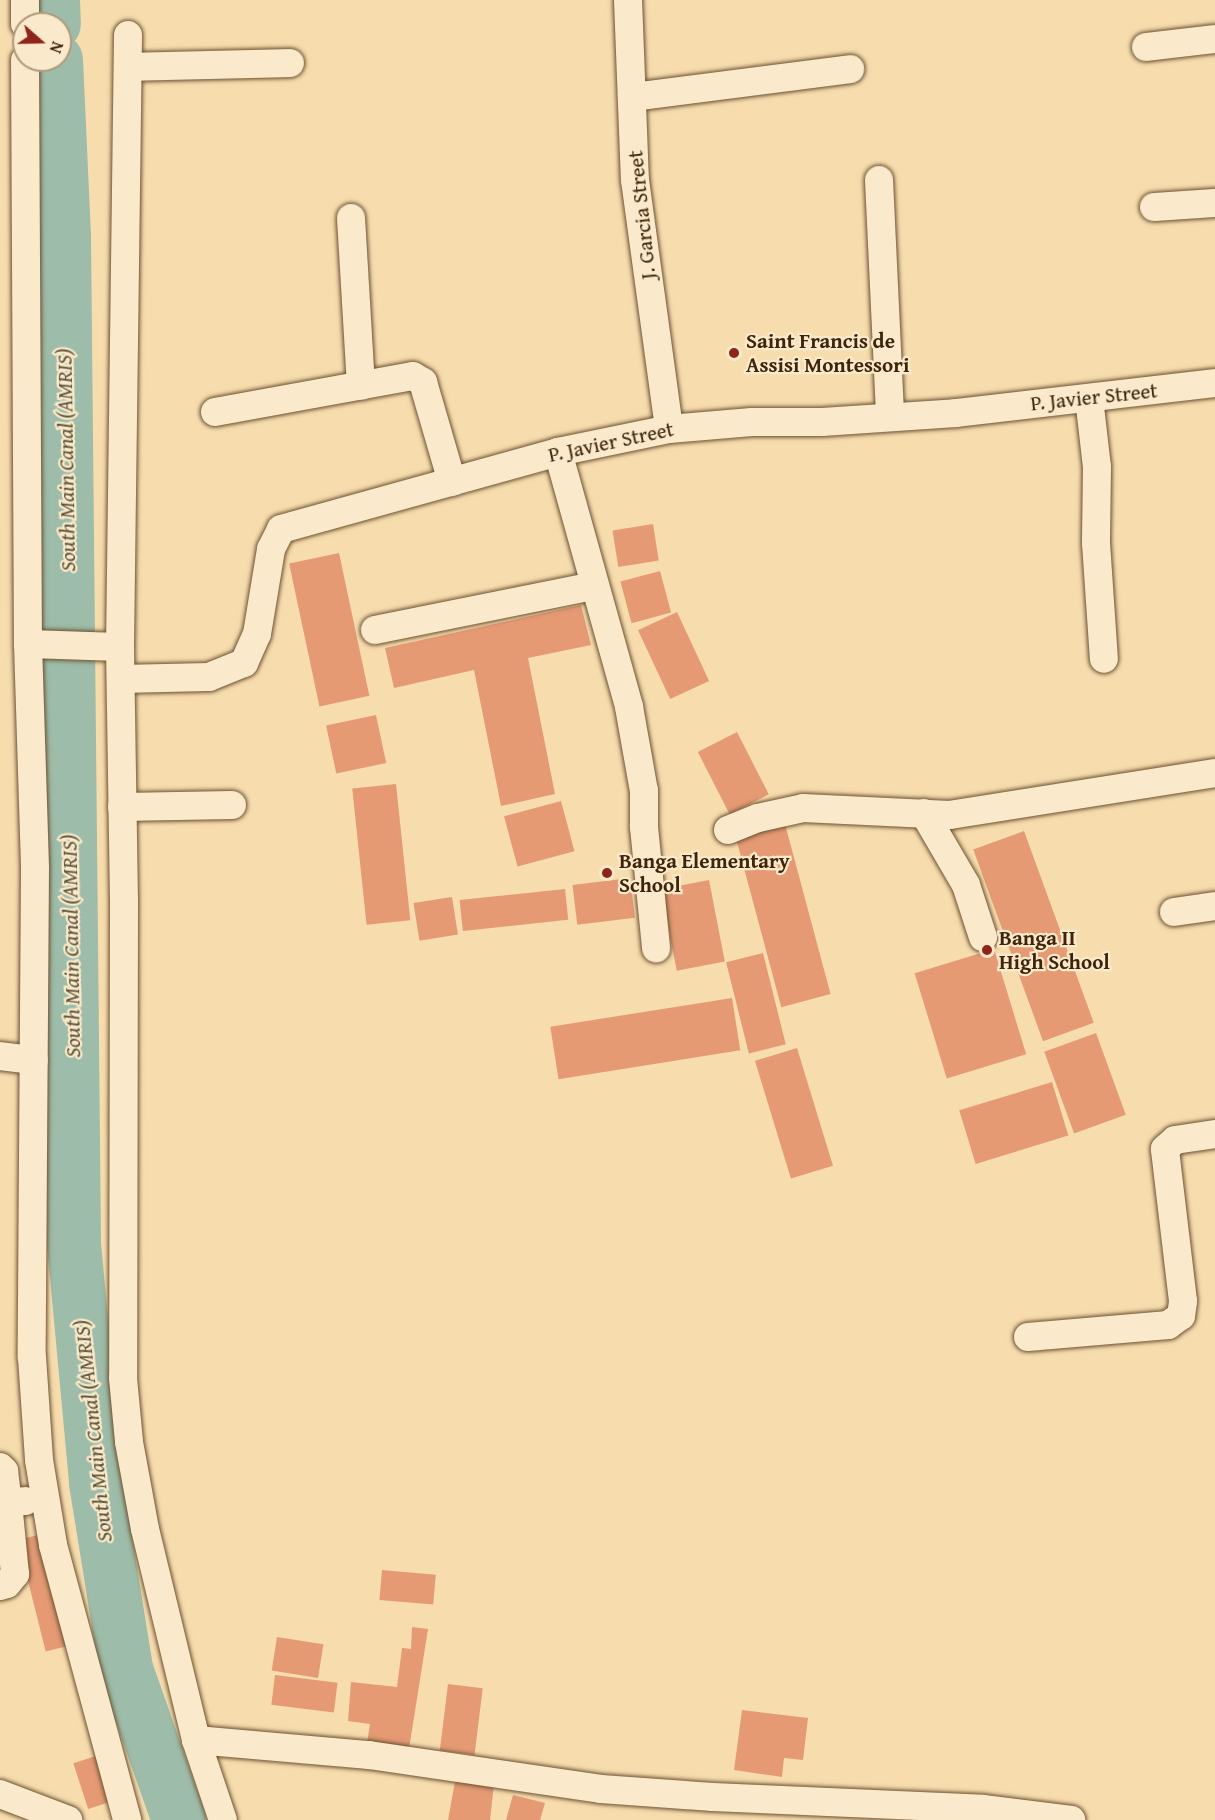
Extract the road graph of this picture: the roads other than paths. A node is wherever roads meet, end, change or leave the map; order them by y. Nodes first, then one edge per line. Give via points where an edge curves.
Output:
1 (628, 0) edge
2 (128, 36) dead end
3 (1215, 39) edge
4 (1146, 47) dead end
5 (290, 63) dead end
6 (128, 67) junction
7 (850, 69) dead end
8 (25, 72) edge
9 (632, 97) junction
10 (879, 180) dead end
11 (1215, 203) edge
12 (1154, 207) dead end
13 (351, 219) dead end
14 (1215, 383) edge
15 (361, 386) junction
16 (1089, 398) junction
17 (215, 412) dead end
18 (890, 417) junction
19 (669, 429) junction
20 (558, 452) junction
21 (452, 482) junction
22 (593, 586) junction
23 (375, 630) dead end
24 (40, 644) junction
25 (114, 647) junction
26 (1104, 659) dead end
27 (121, 679) junction
28 (1215, 773) edge
29 (232, 805) dead end
30 (122, 807) junction
31 (924, 813) junction
32 (728, 830) dead end
33 (1215, 906) edge
34 (1174, 912) dead end
35 (983, 937) dead end
36 (656, 948) dead end
37 (0, 1056) edge
38 (34, 1060) junction
39 (1215, 1134) edge
40 (1028, 1337) dead end
41 (0, 1467) edge
42 (45, 1499) junction
43 (8, 1502) junction
44 (0, 1586) edge
45 (196, 1740) junction
46 (0, 1794) edge
47 (68, 1820) edge
48 (126, 1820) edge
49 (223, 1820) edge
50 (1071, 1820) edge

1 - 9 street, J. Garcia Street
2 - 6 street
3 - 4 street
5 - 6 street
6 - 25 street
7 - 9 street
8 - 24 street
9 - 19 street, J. Garcia Street via 635,180
10 - 18 street
11 - 12 street
13 - 15 street
14 - 16 street, P. Javier Street
15 - 17 street
15 - 21 street via 413,376 423,382
16 - 18 street, P. Javier Street
16 - 26 street via 1097,468 1095,543
18 - 19 street, P. Javier Street
19 - 20 street, P. Javier Street
20 - 21 street, P. Javier Street
20 - 22 street
21 - 27 street, P. Javier Street via 281,529 272,549 257,634 244,663 209,677
22 - 23 street
22 - 36 street via 629,707 645,791 644,827
24 - 25 street
24 - 38 street
25 - 27 street
27 - 30 street
28 - 31 street via 950,815
29 - 30 street
30 - 45 street via 123,1378 129,1442 145,1529
31 - 32 street via 802,808
31 - 35 street via 966,885
33 - 34 street
37 - 38 street
38 - 42 street via 32,1357
39 - 40 street via 1175,1140 1165,1149 1184,1301 1181,1316 1168,1325
41 - 43 street via 4,1471
42 - 43 street
42 - 48 street via 53,1545
43 - 44 street via 15,1574
45 - 49 street
45 - 50 street via 369,1755 601,1789 983,1809
46 - 47 street

